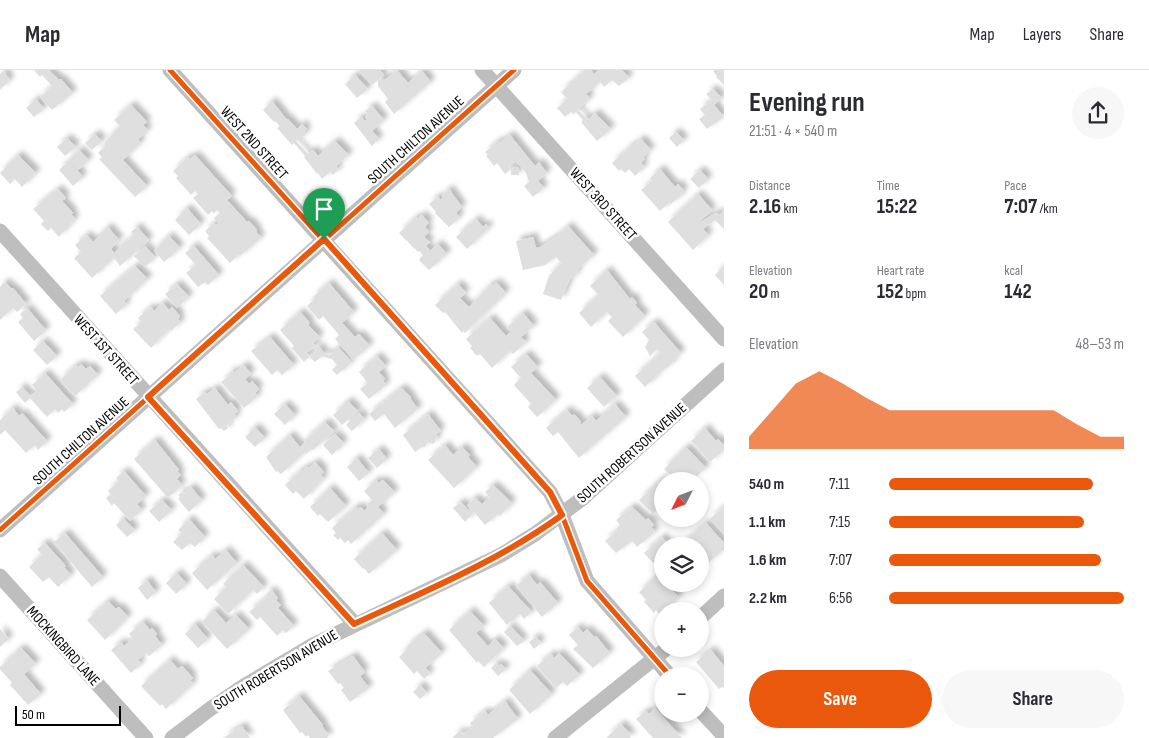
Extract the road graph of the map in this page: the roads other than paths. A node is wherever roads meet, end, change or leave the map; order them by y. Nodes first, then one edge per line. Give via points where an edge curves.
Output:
1 (170, 70) edge
2 (482, 70) edge
3 (514, 70) edge
4 (496, 86) junction
5 (0, 231) edge
6 (324, 239) junction
7 (724, 339) edge
8 (724, 370) edge
9 (148, 397) junction
10 (562, 515) junction
11 (0, 530) edge
12 (0, 576) edge
13 (724, 596) edge
14 (709, 610) edge
15 (354, 624) junction
16 (656, 657) edge
17 (654, 659) junction
18 (662, 667) edge
19 (709, 720) edge
20 (724, 736) edge
21 (146, 738) edge
22 (172, 738) edge
23 (555, 738) edge

1 - 6 street, WEST 2ND STREET
2 - 4 street, WEST 3RD STREET
3 - 4 street, SOUTH CHILTON AVENUE
4 - 6 street, SOUTH CHILTON AVENUE
4 - 7 street, WEST 3RD STREET
5 - 9 street, WEST 1ST STREET
6 - 9 street, SOUTH CHILTON AVENUE
6 - 10 street, WEST 2ND STREET via 550,492
8 - 10 street, SOUTH ROBERTSON AVENUE
9 - 11 street, SOUTH CHILTON AVENUE
9 - 15 street, WEST 1ST STREET
10 - 15 street, SOUTH ROBERTSON AVENUE via 501,554
10 - 17 street, WEST 2ND STREET via 586,581
12 - 21 street, MOCKINGBIRD LANE
13 - 14 street
15 - 22 street, SOUTH ROBERTSON AVENUE via 244,686
16 - 17 street
17 - 18 street, WEST 2ND STREET
17 - 23 street
19 - 20 street

